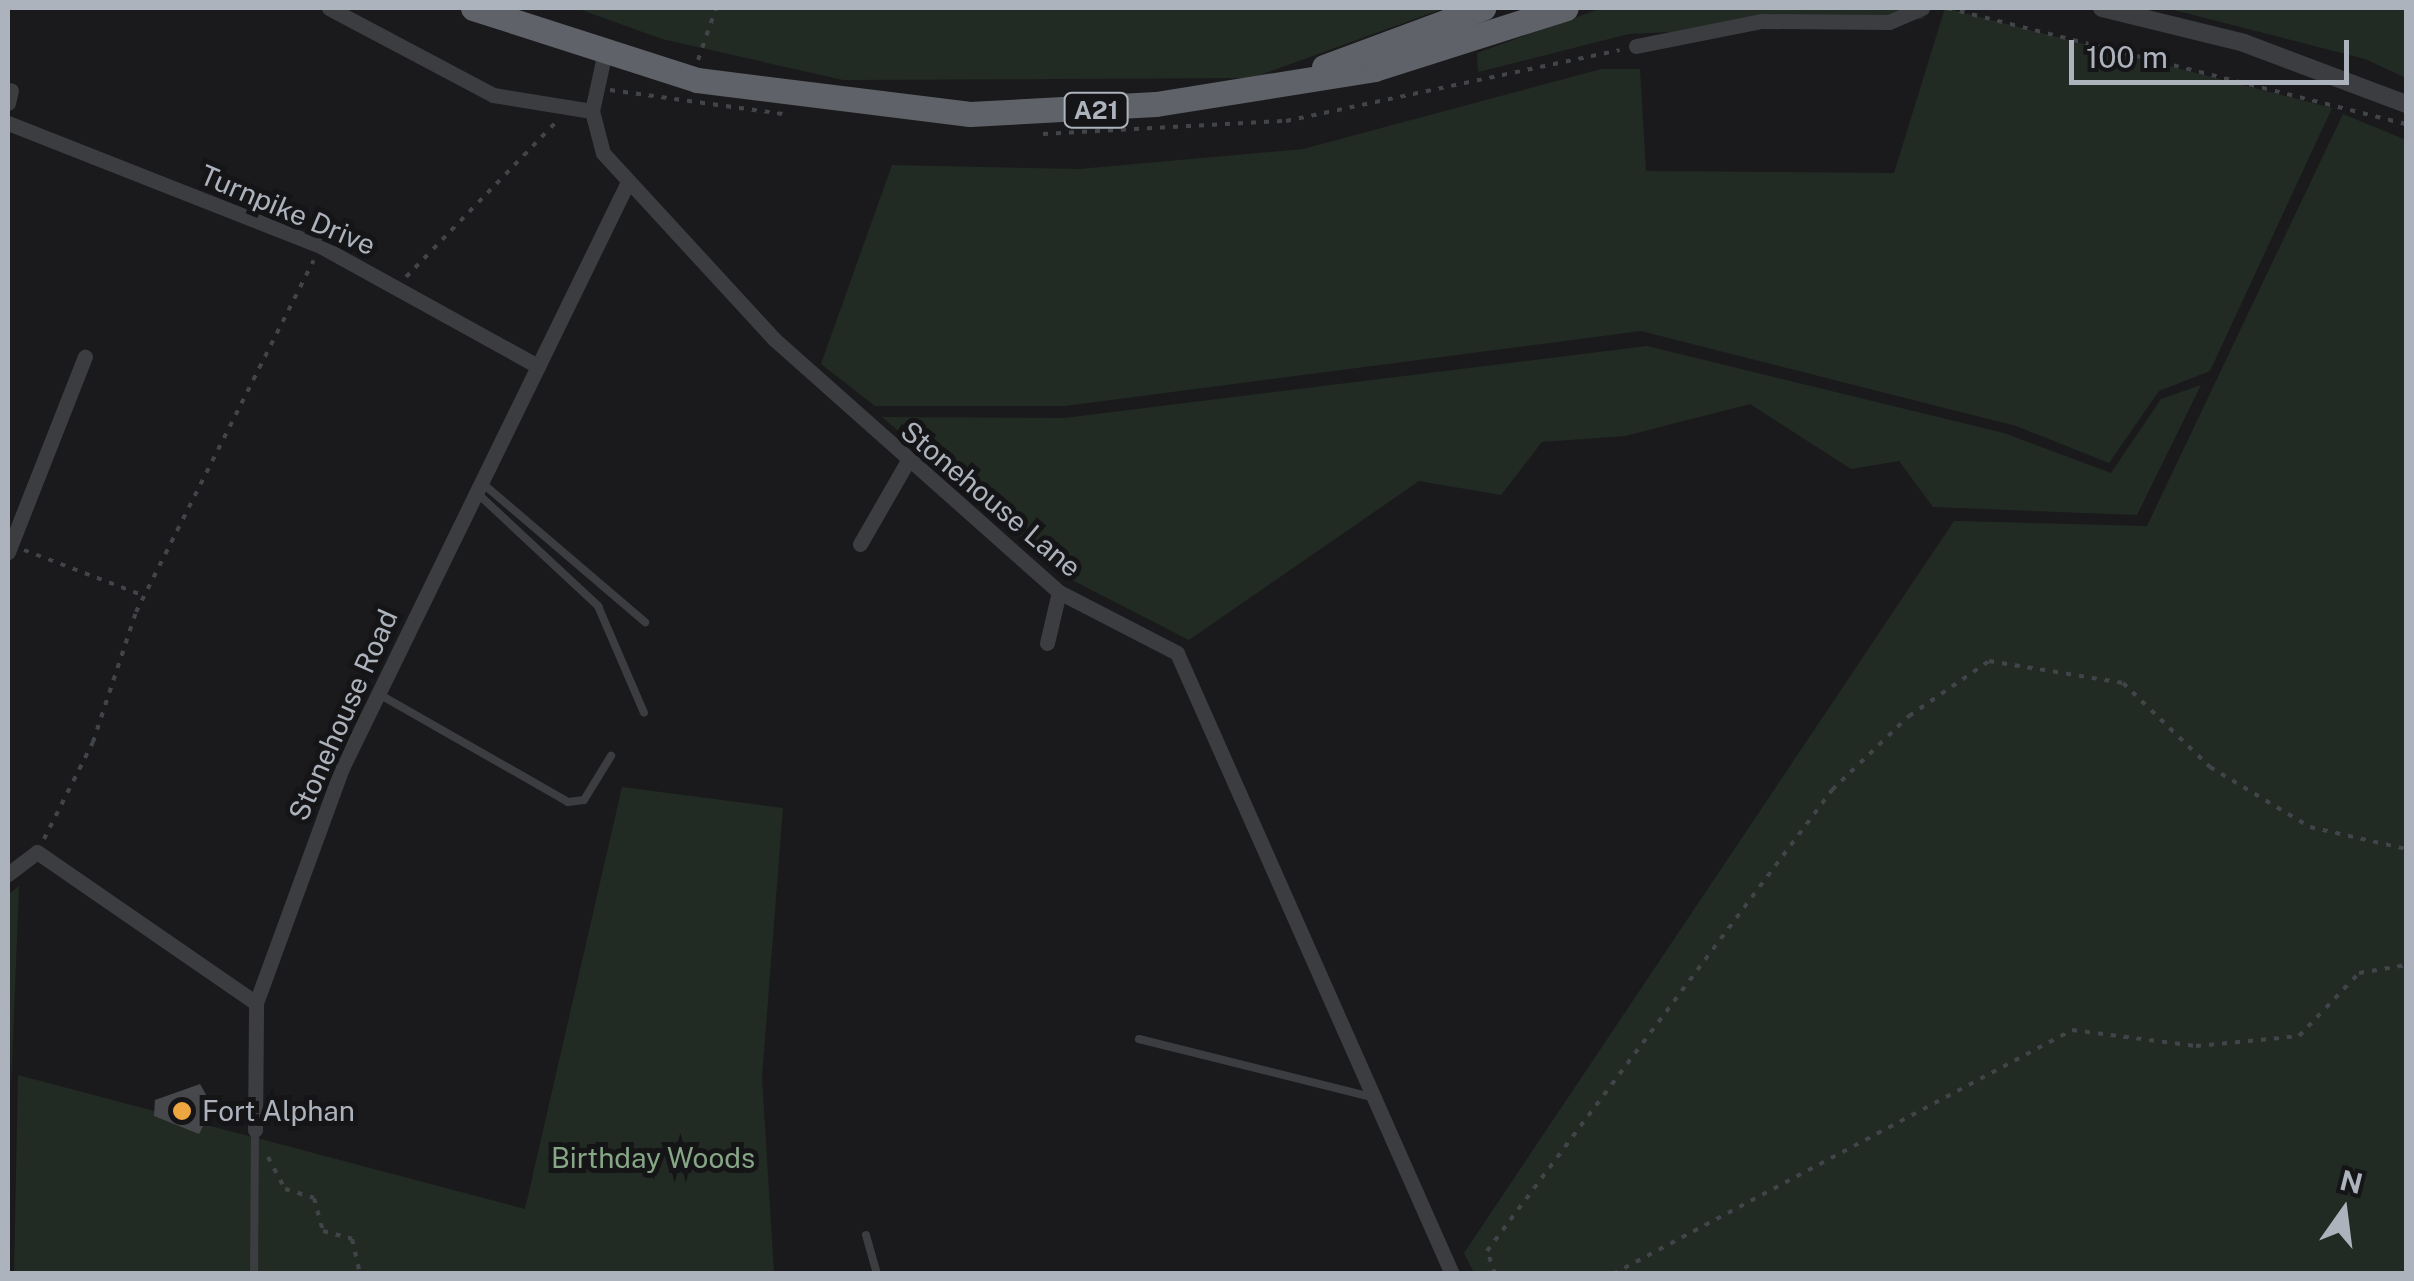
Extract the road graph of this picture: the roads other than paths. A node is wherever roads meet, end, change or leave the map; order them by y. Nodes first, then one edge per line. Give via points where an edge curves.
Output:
1 (329, 8) edge
2 (473, 8) edge
3 (1482, 8) edge
4 (1566, 8) edge
5 (1922, 8) edge
6 (2102, 8) edge
7 (1636, 46) dead end
8 (604, 56) junction
9 (1287, 82) junction
10 (2406, 104) edge
11 (592, 112) junction
12 (8, 123) edge
13 (628, 182) junction
14 (85, 357) dead end
15 (538, 366) junction
16 (906, 464) junction
17 (476, 485) junction
18 (860, 544) dead end
19 (9, 547) edge
20 (1060, 592) junction
21 (644, 622) dead end
22 (1046, 644) dead end
23 (377, 693) junction
24 (644, 713) dead end
25 (611, 756) dead end
26 (8, 874) edge
27 (256, 1004) junction
28 (1139, 1038) dead end
29 (1375, 1098) junction
30 (256, 1130) joint
31 (866, 1235) dead end
32 (254, 1274) edge
33 (877, 1274) edge
34 (1452, 1274) edge

1 - 11 street via 494,95 562,112
2 - 8 highway, A21
3 - 9 highway, A21
4 - 9 highway, A21 via 1393,66
5 - 7 street via 1889,22 1761,21
6 - 10 street via 2258,48
8 - 9 highway, A21 via 771,95 970,114 1120,108
8 - 11 street
11 - 13 street, Stonehouse Lane via 596,141
12 - 15 street, Turnpike Drive via 322,247
13 - 15 street, Stonehouse Road
13 - 16 street, Stonehouse Lane
14 - 19 street
15 - 17 street, Stonehouse Road
16 - 18 street
16 - 20 street, Stonehouse Lane
17 - 21 lane
17 - 23 street, Stonehouse Road
17 - 24 lane via 598,606
20 - 22 street
20 - 29 street, Stonehouse Lane via 1177,653
23 - 25 lane via 568,802 584,800
23 - 27 street, Stonehouse Road
26 - 27 street via 38,852
27 - 30 street
28 - 29 lane
29 - 34 street, Stonehouse Lane
30 - 32 lane
31 - 33 lane

